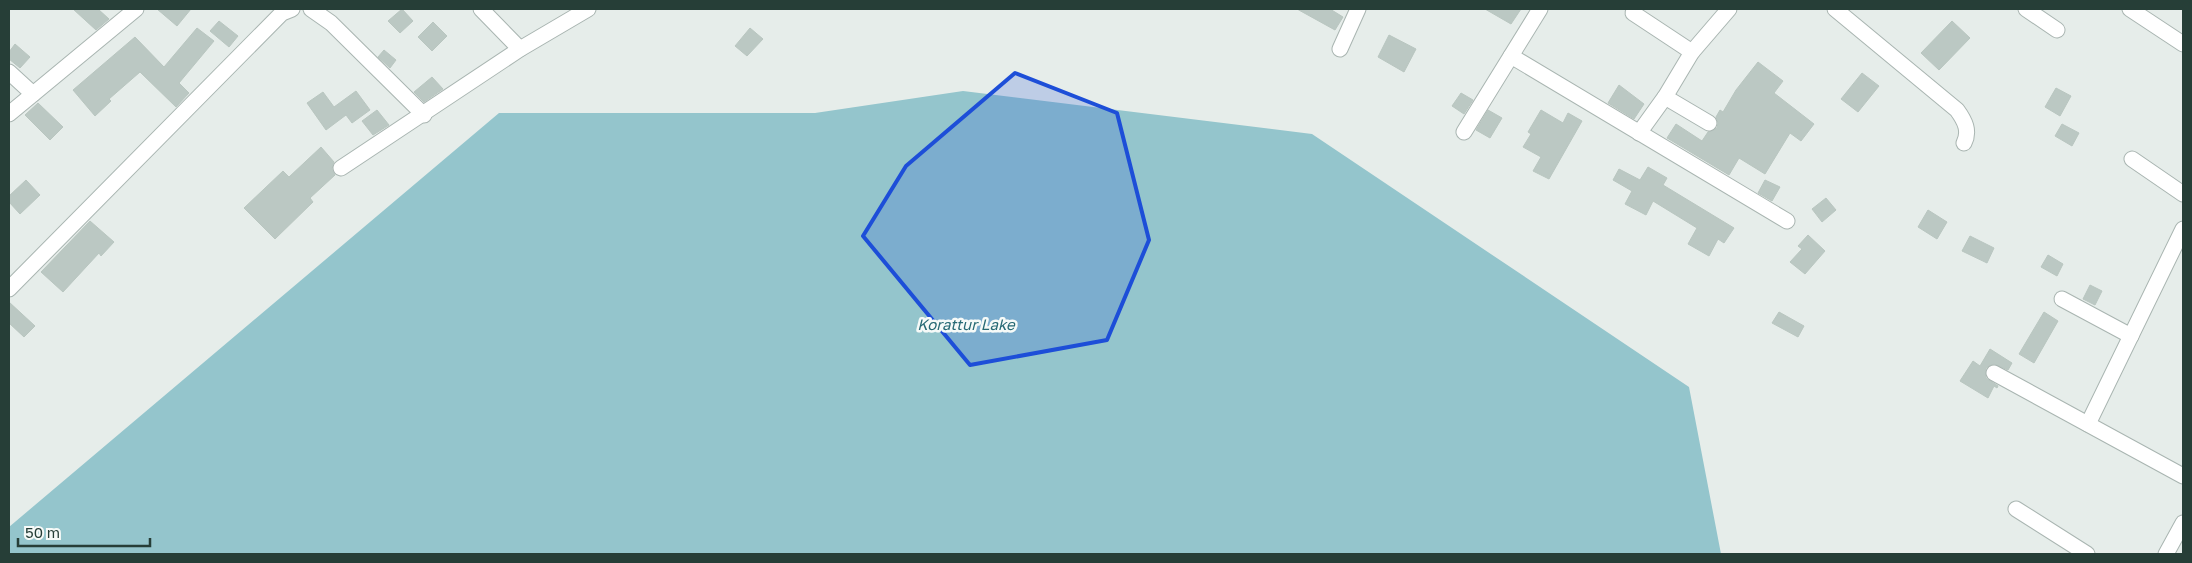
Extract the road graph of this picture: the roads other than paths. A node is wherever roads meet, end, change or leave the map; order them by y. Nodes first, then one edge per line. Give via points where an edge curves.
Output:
1 (292, 9) edge
2 (311, 9) edge
3 (480, 9) edge
4 (588, 9) edge
5 (1358, 9) edge
6 (1540, 9) edge
7 (1730, 9) edge
8 (1835, 9) edge
9 (2026, 9) edge
10 (2130, 9) edge
11 (130, 10) edge
12 (1633, 13) dead end
13 (2057, 30) dead end
14 (2183, 44) edge
15 (520, 49) junction
16 (1340, 49) dead end
17 (1692, 52) junction
18 (1512, 56) junction
19 (9, 72) edge
20 (33, 94) junction
21 (1665, 97) junction
22 (9, 114) edge
23 (424, 115) junction
24 (1709, 123) dead end
25 (1464, 132) dead end
26 (1638, 133) junction
27 (1964, 144) dead end
28 (2132, 159) dead end
29 (341, 168) dead end
30 (2183, 194) edge
31 (1787, 221) dead end
32 (2183, 229) edge
33 (9, 289) edge
34 (2062, 299) dead end
35 (2131, 336) junction
36 (1994, 373) dead end
37 (2088, 424) junction
38 (2183, 476) edge
39 (2016, 509) dead end
40 (2183, 523) edge
41 (2085, 554) edge
42 (2166, 554) edge

1 - 33 street via 282,13
2 - 23 street via 332,23
3 - 15 street
4 - 15 street
5 - 16 street
6 - 18 street
7 - 17 street
8 - 27 street via 1957,110 1967,129
9 - 13 street
10 - 14 street
11 - 20 street
12 - 17 street
15 - 23 street
17 - 21 street
18 - 25 street
18 - 26 street
19 - 20 street
20 - 22 street
21 - 24 street
21 - 26 street
23 - 29 street
26 - 31 street
28 - 30 street
32 - 35 street
34 - 35 street
35 - 37 street
36 - 37 street
37 - 38 street
39 - 41 street
40 - 42 street

